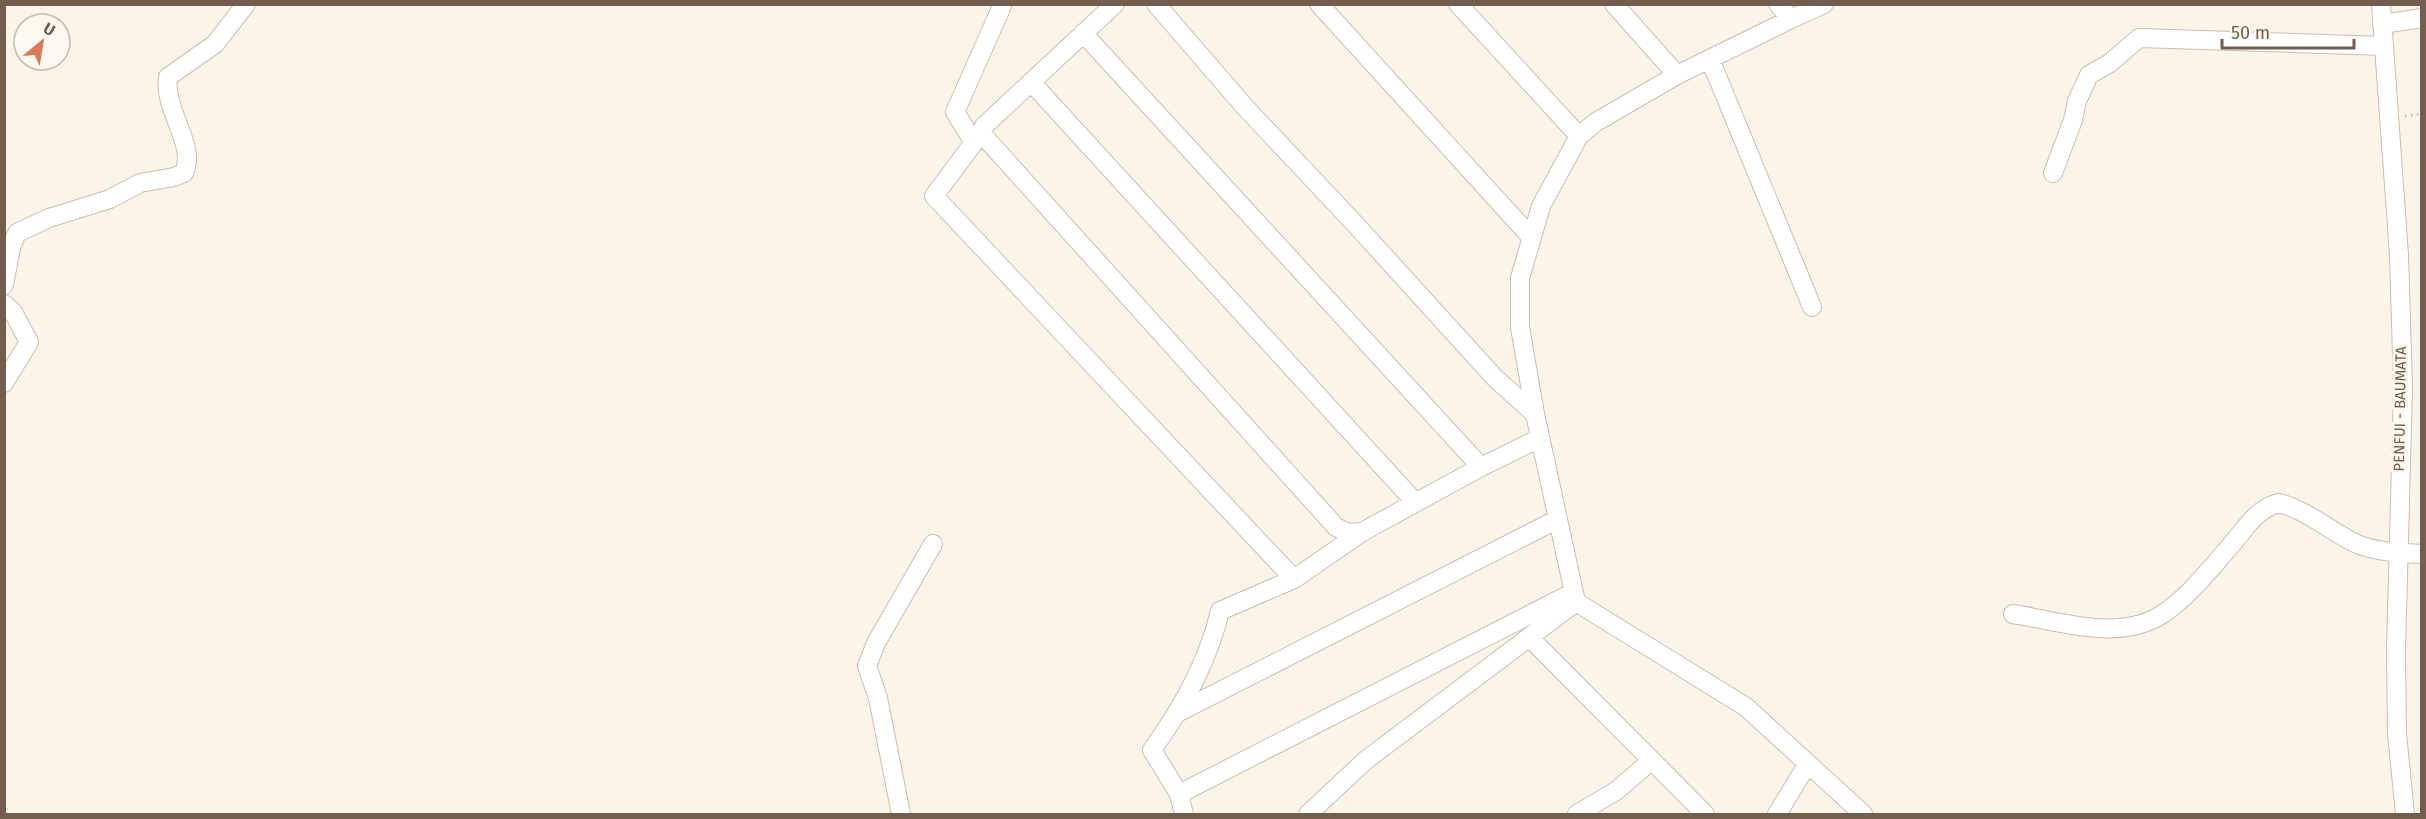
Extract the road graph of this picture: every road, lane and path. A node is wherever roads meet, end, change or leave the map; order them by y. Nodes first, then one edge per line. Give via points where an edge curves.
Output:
1 (246, 4) edge
2 (1114, 4) edge
3 (1156, 4) edge
4 (1319, 4) edge
5 (1458, 4) edge
6 (1614, 4) edge
7 (1778, 4) edge
8 (1824, 4) edge
9 (2381, 4) edge
10 (1002, 6) dead end
11 (2421, 18) edge
12 (1791, 19) junction
13 (2382, 24) junction
14 (1083, 33) junction
15 (2384, 46) junction
16 (1710, 59) junction
17 (1677, 75) junction
18 (1031, 82) junction
19 (1579, 136) junction
20 (978, 138) junction
21 (2052, 172) dead end
22 (1530, 236) junction
23 (4, 285) edge
24 (4, 304) edge
25 (1812, 307) dead end
26 (4, 383) edge
27 (1534, 414) junction
28 (1540, 438) junction
29 (1481, 467) junction
30 (1415, 502) junction
31 (1558, 519) junction
32 (1362, 532) junction
33 (933, 544) dead end
34 (2397, 552) junction
35 (2421, 554) edge
36 (1294, 579) junction
37 (1575, 597) junction
38 (2013, 614) dead end
39 (1529, 637) junction
40 (1179, 712) junction
41 (1651, 761) junction
42 (1807, 765) junction
43 (1179, 794) junction
44 (901, 814) edge
45 (1184, 814) edge
46 (1308, 814) edge
47 (1577, 814) edge
48 (1705, 814) edge
49 (1777, 814) edge
50 (1863, 814) edge
51 (2405, 814) edge

1 - 23 street via 215,44 168,77 166,87 173,117 188,156 184,173 140,183 110,199 49,218 17,233
2 - 14 street
3 - 27 street via 1244,106 1495,378
4 - 22 street
5 - 19 street
6 - 17 street
7 - 12 street
8 - 12 street
9 - 13 street, PENFUI - BAUMATA
10 - 20 street via 955,112
11 - 13 street
12 - 16 street
13 - 15 street, PENFUI - BAUMATA
14 - 18 street
14 - 29 street
15 - 21 street via 2139,38 2089,75
15 - 34 street, PENFUI - BAUMATA via 2399,255 2403,388
16 - 17 street
16 - 25 street
17 - 19 street
18 - 20 street via 984,126
18 - 30 street
19 - 22 street via 1541,206
20 - 32 street via 1336,527 1348,533
20 - 36 street via 934,196
22 - 27 street via 1520,278 1520,327
24 - 26 street via 13,312 29,342
27 - 28 street
28 - 29 street
28 - 31 street
29 - 30 street
30 - 32 street
31 - 37 street
31 - 40 street
32 - 36 street
33 - 44 street via 876,643 867,666 878,698
34 - 35 street
34 - 38 street via 2359,544 2279,503 2248,523 2173,606 2140,624 2099,627
34 - 51 street, PENFUI - BAUMATA via 2397,733
36 - 40 street via 1220,610 1212,643
37 - 39 street
37 - 42 street via 1746,707
37 - 43 street
39 - 41 street
39 - 46 street via 1366,760
40 - 43 street via 1152,750
41 - 47 street via 1616,791
41 - 48 street
42 - 49 street
42 - 50 street
43 - 45 street

